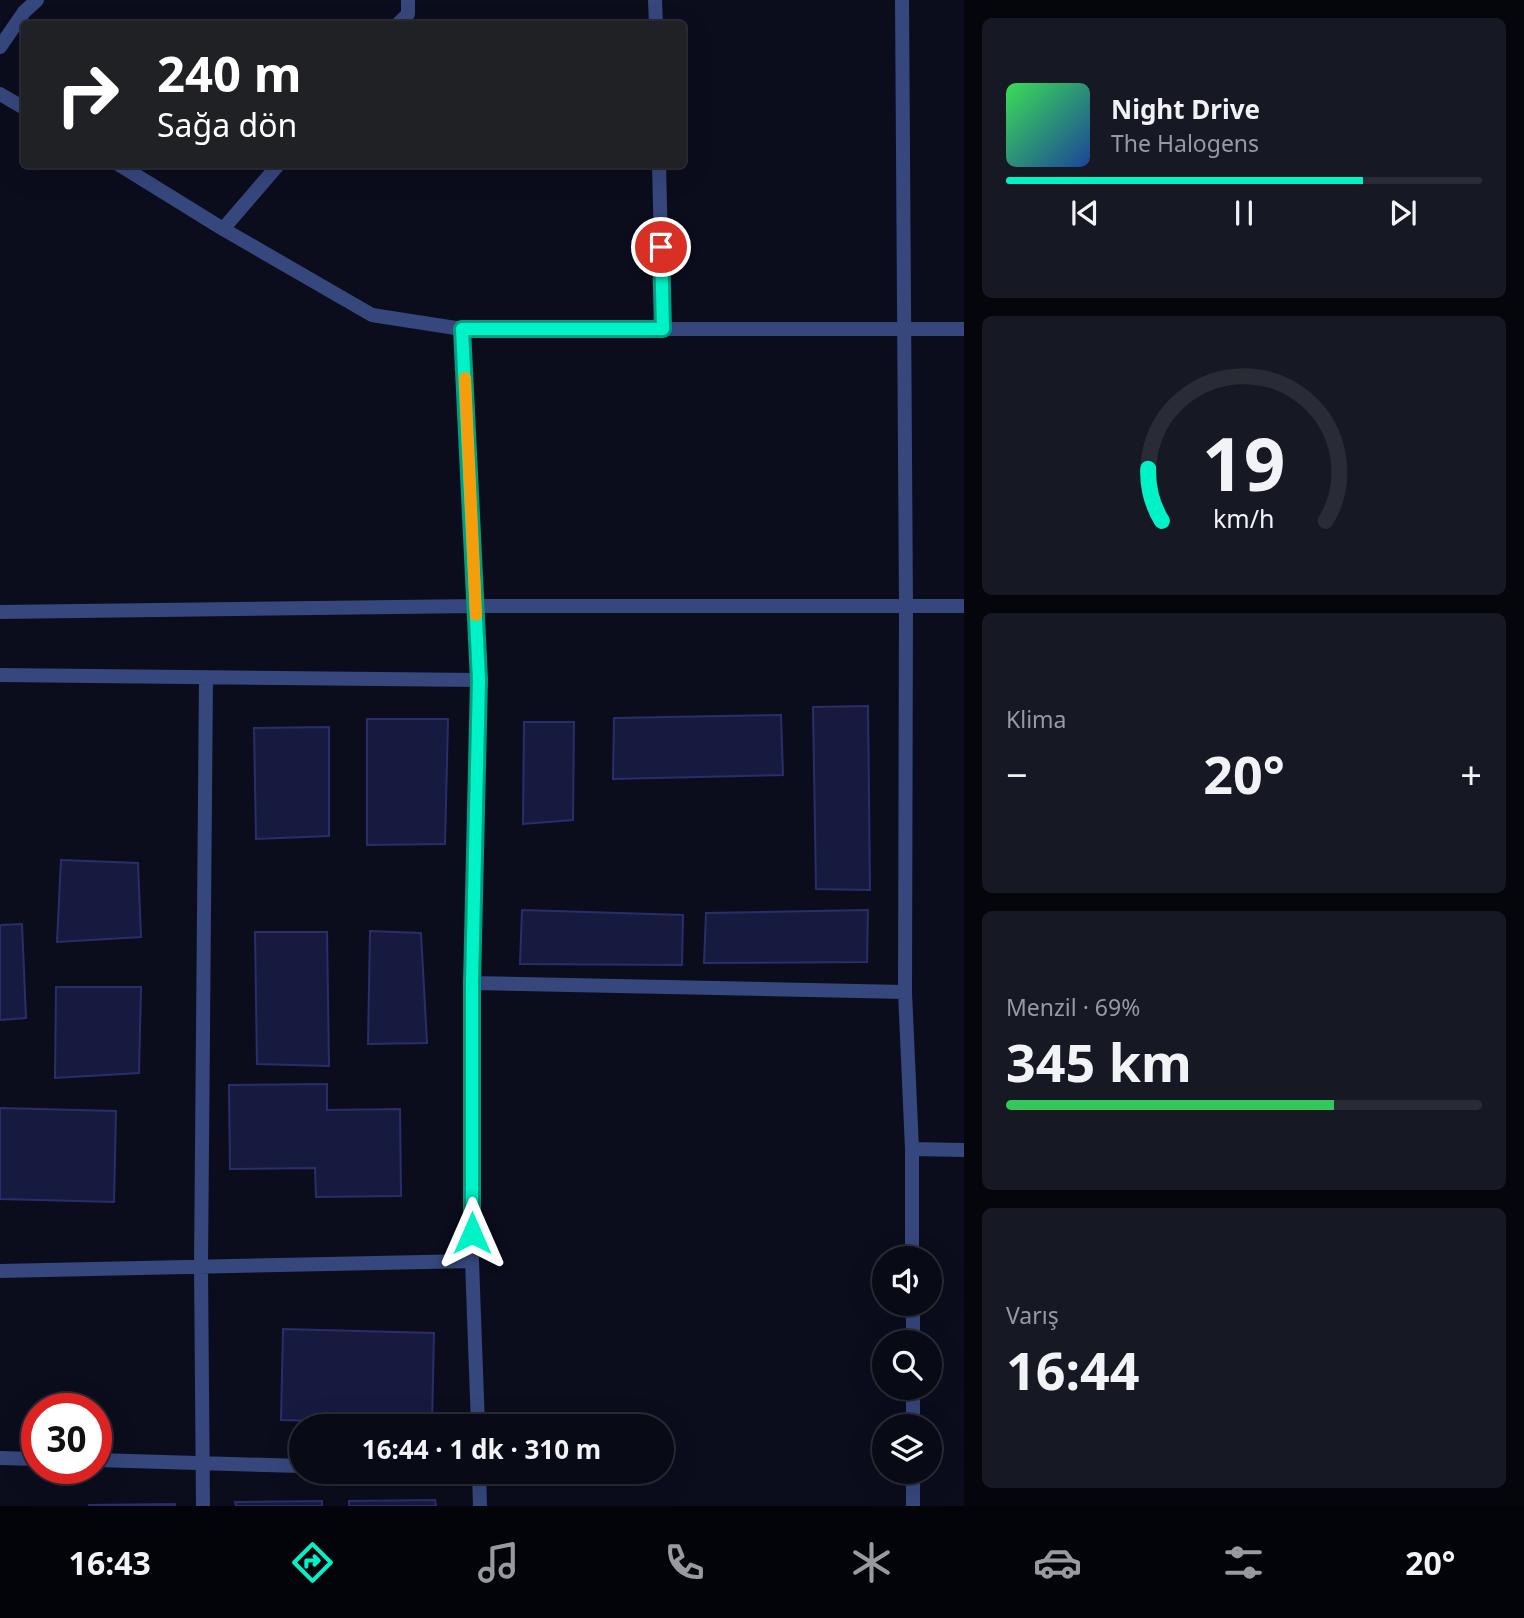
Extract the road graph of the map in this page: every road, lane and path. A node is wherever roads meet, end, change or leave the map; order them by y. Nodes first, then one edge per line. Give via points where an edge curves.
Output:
1 (37, 0) edge
2 (408, 0) edge
3 (655, 0) edge
4 (902, 0) edge
5 (401, 21) edge
6 (656, 21) edge
7 (0, 47) edge
8 (0, 94) edge
9 (21, 106) edge
10 (124, 168) edge
11 (276, 168) edge
12 (659, 168) edge
13 (223, 229) junction
14 (904, 328) junction
15 (462, 329) junction
16 (663, 329) junction
17 (964, 329) edge
18 (476, 606) junction
19 (906, 606) junction
20 (964, 606) edge
21 (0, 612) edge
22 (0, 675) edge
23 (206, 677) junction
24 (479, 680) junction
25 (472, 983) junction
26 (905, 992) junction
27 (912, 1149) junction
28 (964, 1150) edge
29 (912, 1246) edge
30 (472, 1261) junction
31 (201, 1266) junction
32 (0, 1271) edge
33 (478, 1414) edge
34 (0, 1458) edge
35 (21, 1459) edge
36 (112, 1460) edge
37 (203, 1462) junction
38 (289, 1466) edge
39 (479, 1484) edge
40 (913, 1484) edge
41 (203, 1506) edge
42 (480, 1506) edge
43 (913, 1506) edge

1 - 7 street
2 - 5 street via 408,14
3 - 6 street
4 - 14 street
8 - 9 street
10 - 13 street
11 - 13 street
12 - 16 street
13 - 15 street via 372,315
14 - 16 street
14 - 17 street
14 - 19 street
15 - 16 street
15 - 18 street
18 - 19 street
18 - 21 street
18 - 24 street
19 - 20 street
19 - 26 street
22 - 23 street
23 - 24 street
23 - 31 street
24 - 25 street
25 - 26 street
25 - 30 street
26 - 27 street
27 - 28 street
27 - 29 street
30 - 31 street
30 - 33 street
31 - 32 street
31 - 37 street
34 - 35 street
36 - 37 street
37 - 38 street
37 - 41 street
39 - 42 street
40 - 43 street

